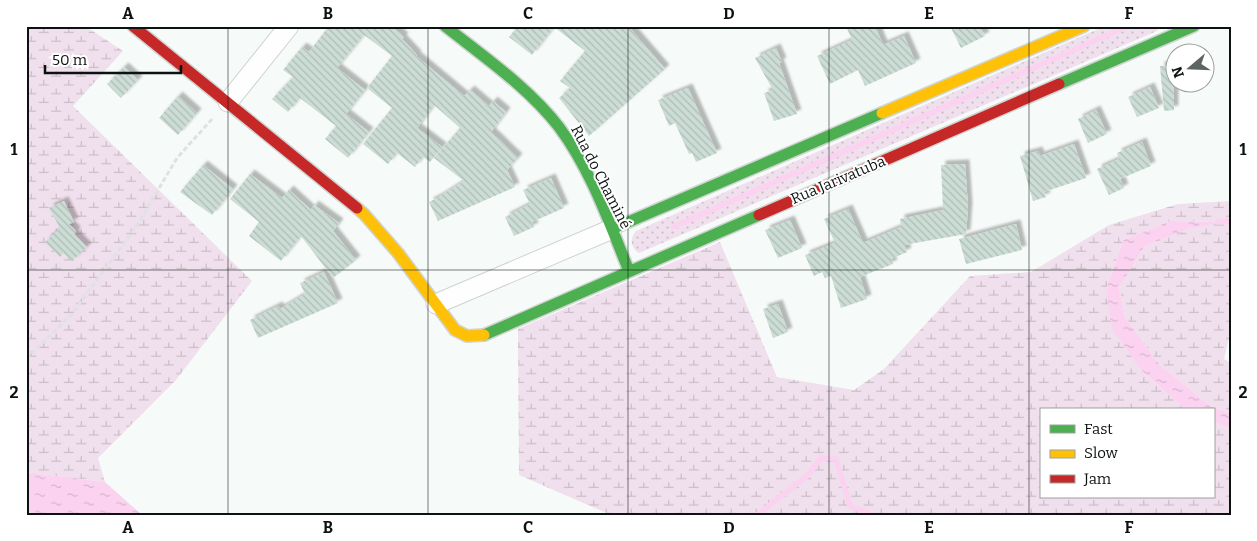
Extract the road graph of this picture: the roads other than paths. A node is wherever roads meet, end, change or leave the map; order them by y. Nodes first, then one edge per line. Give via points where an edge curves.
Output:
1 (133, 26) edge
2 (289, 26) edge
3 (445, 26) edge
4 (1084, 26) edge
5 (1183, 28) edge
6 (228, 102) junction
7 (612, 228) junction
8 (629, 271) junction
9 (436, 304) junction

1 - 6 street
2 - 6 street
3 - 7 street, Rua do Chaminé via 518,85 559,128 577,156
4 - 7 street
5 - 8 street, Rua Jarivatuba
6 - 9 street via 364,214
7 - 8 street, Rua do Chaminé
7 - 9 street
8 - 9 street, Rua Jarivatuba via 482,336 470,338 460,334

